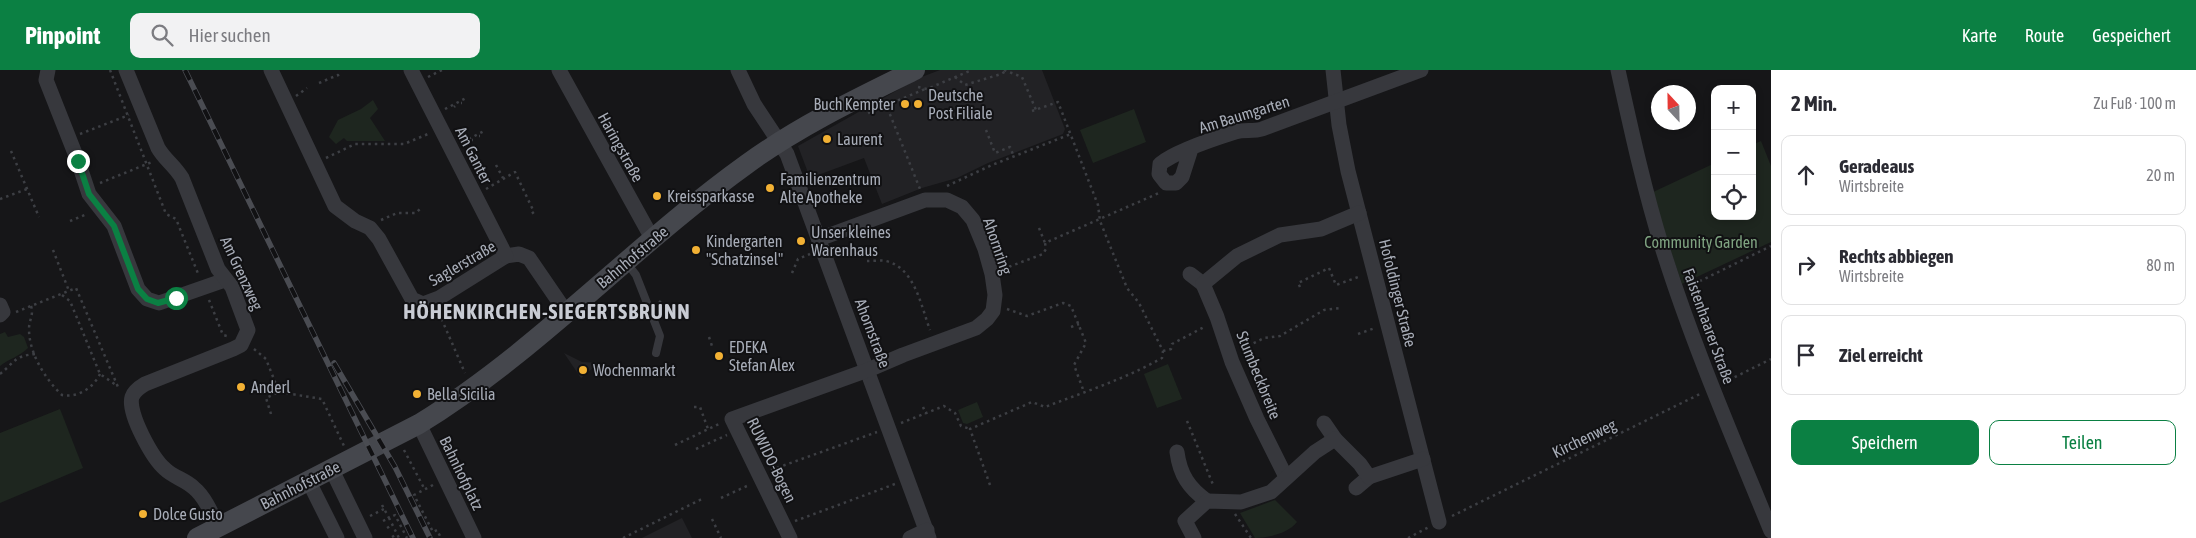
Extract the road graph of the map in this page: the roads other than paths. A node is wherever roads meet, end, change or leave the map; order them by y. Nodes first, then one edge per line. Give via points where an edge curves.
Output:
1 (48, 70) edge
2 (126, 70) edge
3 (271, 70) edge
4 (411, 70) edge
5 (558, 70) edge
6 (738, 70) edge
7 (915, 70) edge
8 (1333, 70) edge
9 (1421, 70) edge
10 (1618, 70) edge
11 (1336, 102) junction
12 (779, 142) junction
13 (1166, 183) road end
14 (1359, 213) junction
15 (653, 240) junction
16 (821, 245) junction
17 (506, 256) junction
18 (626, 262) junction
19 (1190, 274) dead end
20 (225, 280) junction
21 (1203, 284) junction
22 (566, 312) junction
23 (656, 353) dead end
24 (868, 370) junction
25 (1324, 423) dead end
26 (419, 424) junction
27 (1335, 439) junction
28 (1177, 452) dead end
29 (1423, 459) junction
30 (330, 468) junction
31 (1286, 477) junction
32 (1369, 477) junction
33 (308, 480) junction
34 (1356, 488) dead end
35 (1220, 502) junction
36 (1439, 522) road end
37 (218, 527) junction
38 (1771, 531) edge
39 (787, 532) edge
40 (928, 534) edge
41 (197, 538) edge
42 (338, 538) edge
43 (365, 538) edge
44 (474, 538) edge
45 (910, 538) edge
46 (1194, 538) edge

1 - 20 street via 46,80 89,194 114,226 138,289 147,299 158,303
2 - 20 street, Am Grenzweg via 164,157 174,164 182,178
3 - 17 street, Saglerstraße via 335,206 370,228 412,299 423,304 434,300
4 - 17 street, Am Ganter
5 - 15 street, Haringstraße
6 - 12 street, Ahornstraße via 754,104
7 - 12 street, Bahnhofstraße via 883,96
8 - 11 street, Hofoldinger Straße
9 - 11 street, Am Baumgarten
10 - 38 street, Faistenhaarer Straße via 1662,248 1713,388
11 - 13 street, Am Baumgarten via 1262,130 1236,132 1166,159 1160,164 1159,174
11 - 14 street, Hofoldinger Straße
12 - 15 street, Bahnhofstraße via 713,190
12 - 16 street, Ahornstraße via 787,154
14 - 21 street via 1321,229 1274,238 1237,256
14 - 29 street, Hofoldinger Straße
15 - 18 street, Bahnhofstraße
16 - 24 street, Ahornstraße
16 - 24 street, Ahornring via 925,200 940,199 962,207 973,220 992,274 995,305 987,319 976,328
17 - 22 street, Saglerstraße via 519,254 529,258
18 - 22 street, Bahnhofstraße
18 - 23 lane via 636,275 660,336
19 - 21 street
20 - 37 street, Am Grenzweg via 232,287 246,320 248,330 244,340 234,350 145,384 131,398 132,410 156,459 166,470 194,488
21 - 31 street, Stumbeckbreite via 1257,419
22 - 26 street, Bahnhofstraße via 508,360
24 - 39 street, RUWIDO-Bogen via 734,425
24 - 40 street, Ahornstraße
25 - 27 street
26 - 30 street, Bahnhofstraße
26 - 44 street, Bahnhofplatz
27 - 31 street
27 - 32 street
28 - 35 street via 1179,465 1192,490
29 - 32 street
29 - 36 street, Hofoldinger Straße
30 - 33 street, Bahnhofstraße
30 - 43 street
31 - 35 street via 1272,492 1246,501
32 - 34 street
33 - 37 street, Bahnhofstraße
33 - 42 street
35 - 46 street via 1185,521
37 - 41 street, Bahnhofstraße
40 - 45 street

